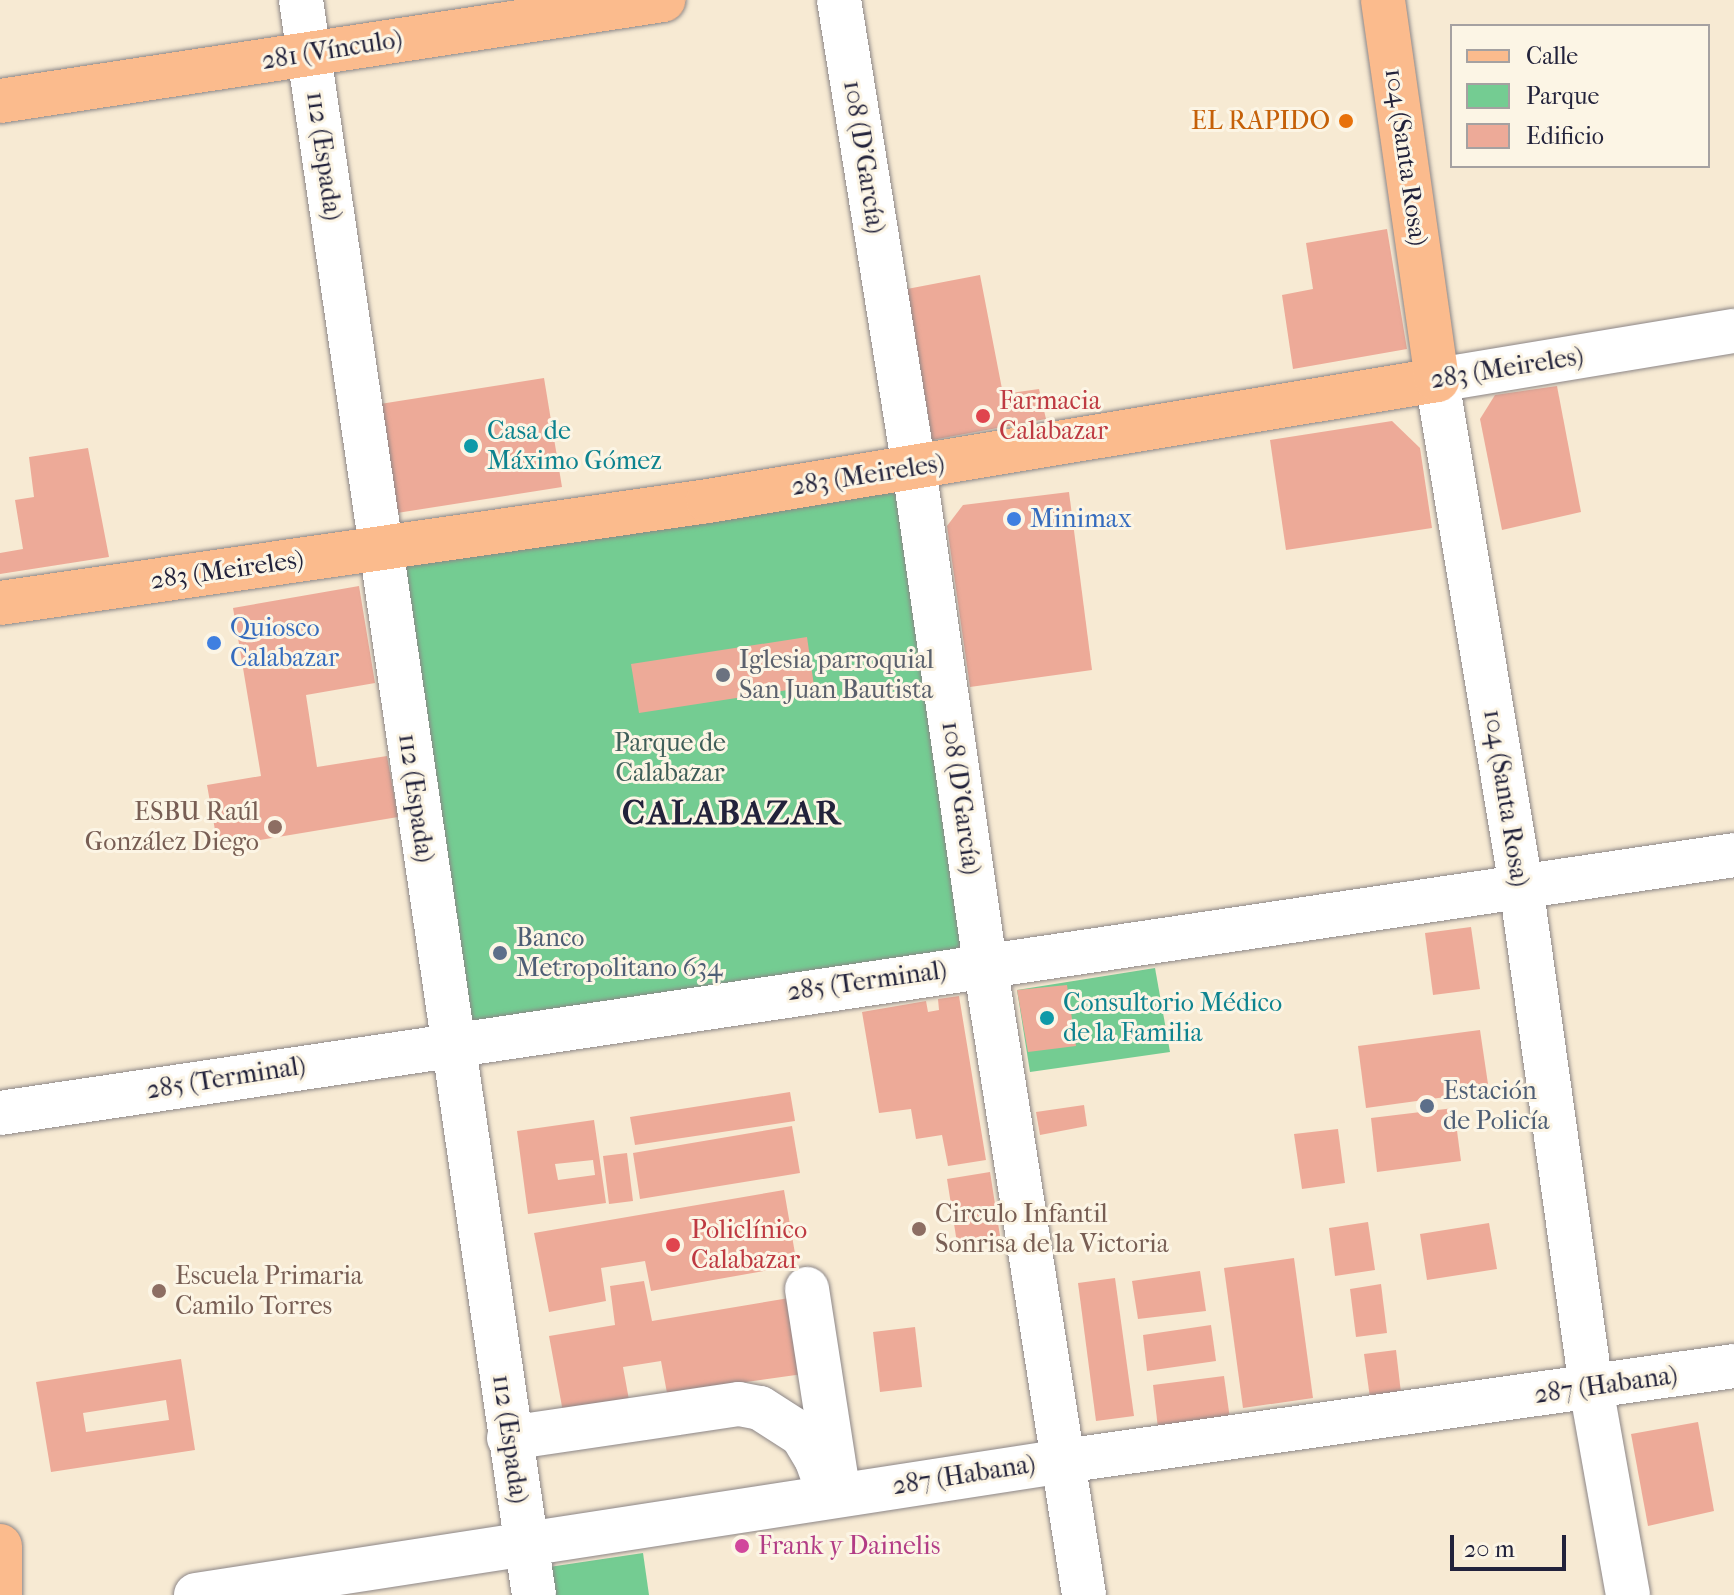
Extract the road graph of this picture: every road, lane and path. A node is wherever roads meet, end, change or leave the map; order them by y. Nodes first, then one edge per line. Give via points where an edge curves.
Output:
1 (301, 0) edge
2 (663, 0) edge
3 (839, 0) edge
4 (1383, 0) edge
5 (310, 54) junction
6 (0, 101) edge
7 (1734, 331) edge
8 (1437, 380) junction
9 (914, 468) junction
10 (380, 547) junction
11 (0, 603) edge
12 (1734, 855) edge
13 (1521, 886) junction
14 (985, 964) junction
15 (452, 1043) junction
16 (0, 1113) edge
17 (807, 1289) dead end
18 (1734, 1366) edge
19 (1591, 1387) junction
20 (509, 1438) junction
21 (1064, 1461) junction
22 (835, 1495) junction
23 (525, 1541) junction
24 (0, 1546) edge
25 (0, 1595) edge
26 (196, 1595) edge
27 (534, 1595) edge
28 (1084, 1595) edge
29 (1628, 1595) edge

1 - 5 street, 112 (Espada)
2 - 5 main road, 281 (Vínculo)
3 - 9 street, 108 (D'García)
4 - 8 main road, 104 (Santa Rosa)
5 - 6 main road, 281 (Vínculo)
5 - 10 street, 112 (Espada)
7 - 8 street, 283 (Meireles)
8 - 9 main road, 283 (Meireles)
8 - 13 street, 104 (Santa Rosa)
9 - 10 main road, 283 (Meireles)
9 - 14 street, 108 (D'García)
10 - 11 main road, 283 (Meireles)
10 - 15 street, 112 (Espada)
12 - 13 street, 285 (Terminal)
13 - 14 street, 285 (Terminal)
13 - 19 street, 104 (Santa Rosa)
14 - 15 street, 285 (Terminal)
14 - 21 street, 108 (D'García)
15 - 16 street, 285 (Terminal)
15 - 20 street, 112 (Espada)
17 - 22 street
18 - 19 street, 287 (Habana)
19 - 21 street, 287 (Habana)
19 - 29 street, 104 (Santa Rosa)
20 - 22 street via 739,1404 760,1408 802,1435
20 - 23 street, 112 (Espada)
21 - 22 street, 287 (Habana)
21 - 28 street, 108 (D'García)
22 - 23 street, 287 (Habana)
23 - 26 street, 287 (Habana)
23 - 27 street, 112 (Espada)
24 - 25 main road

